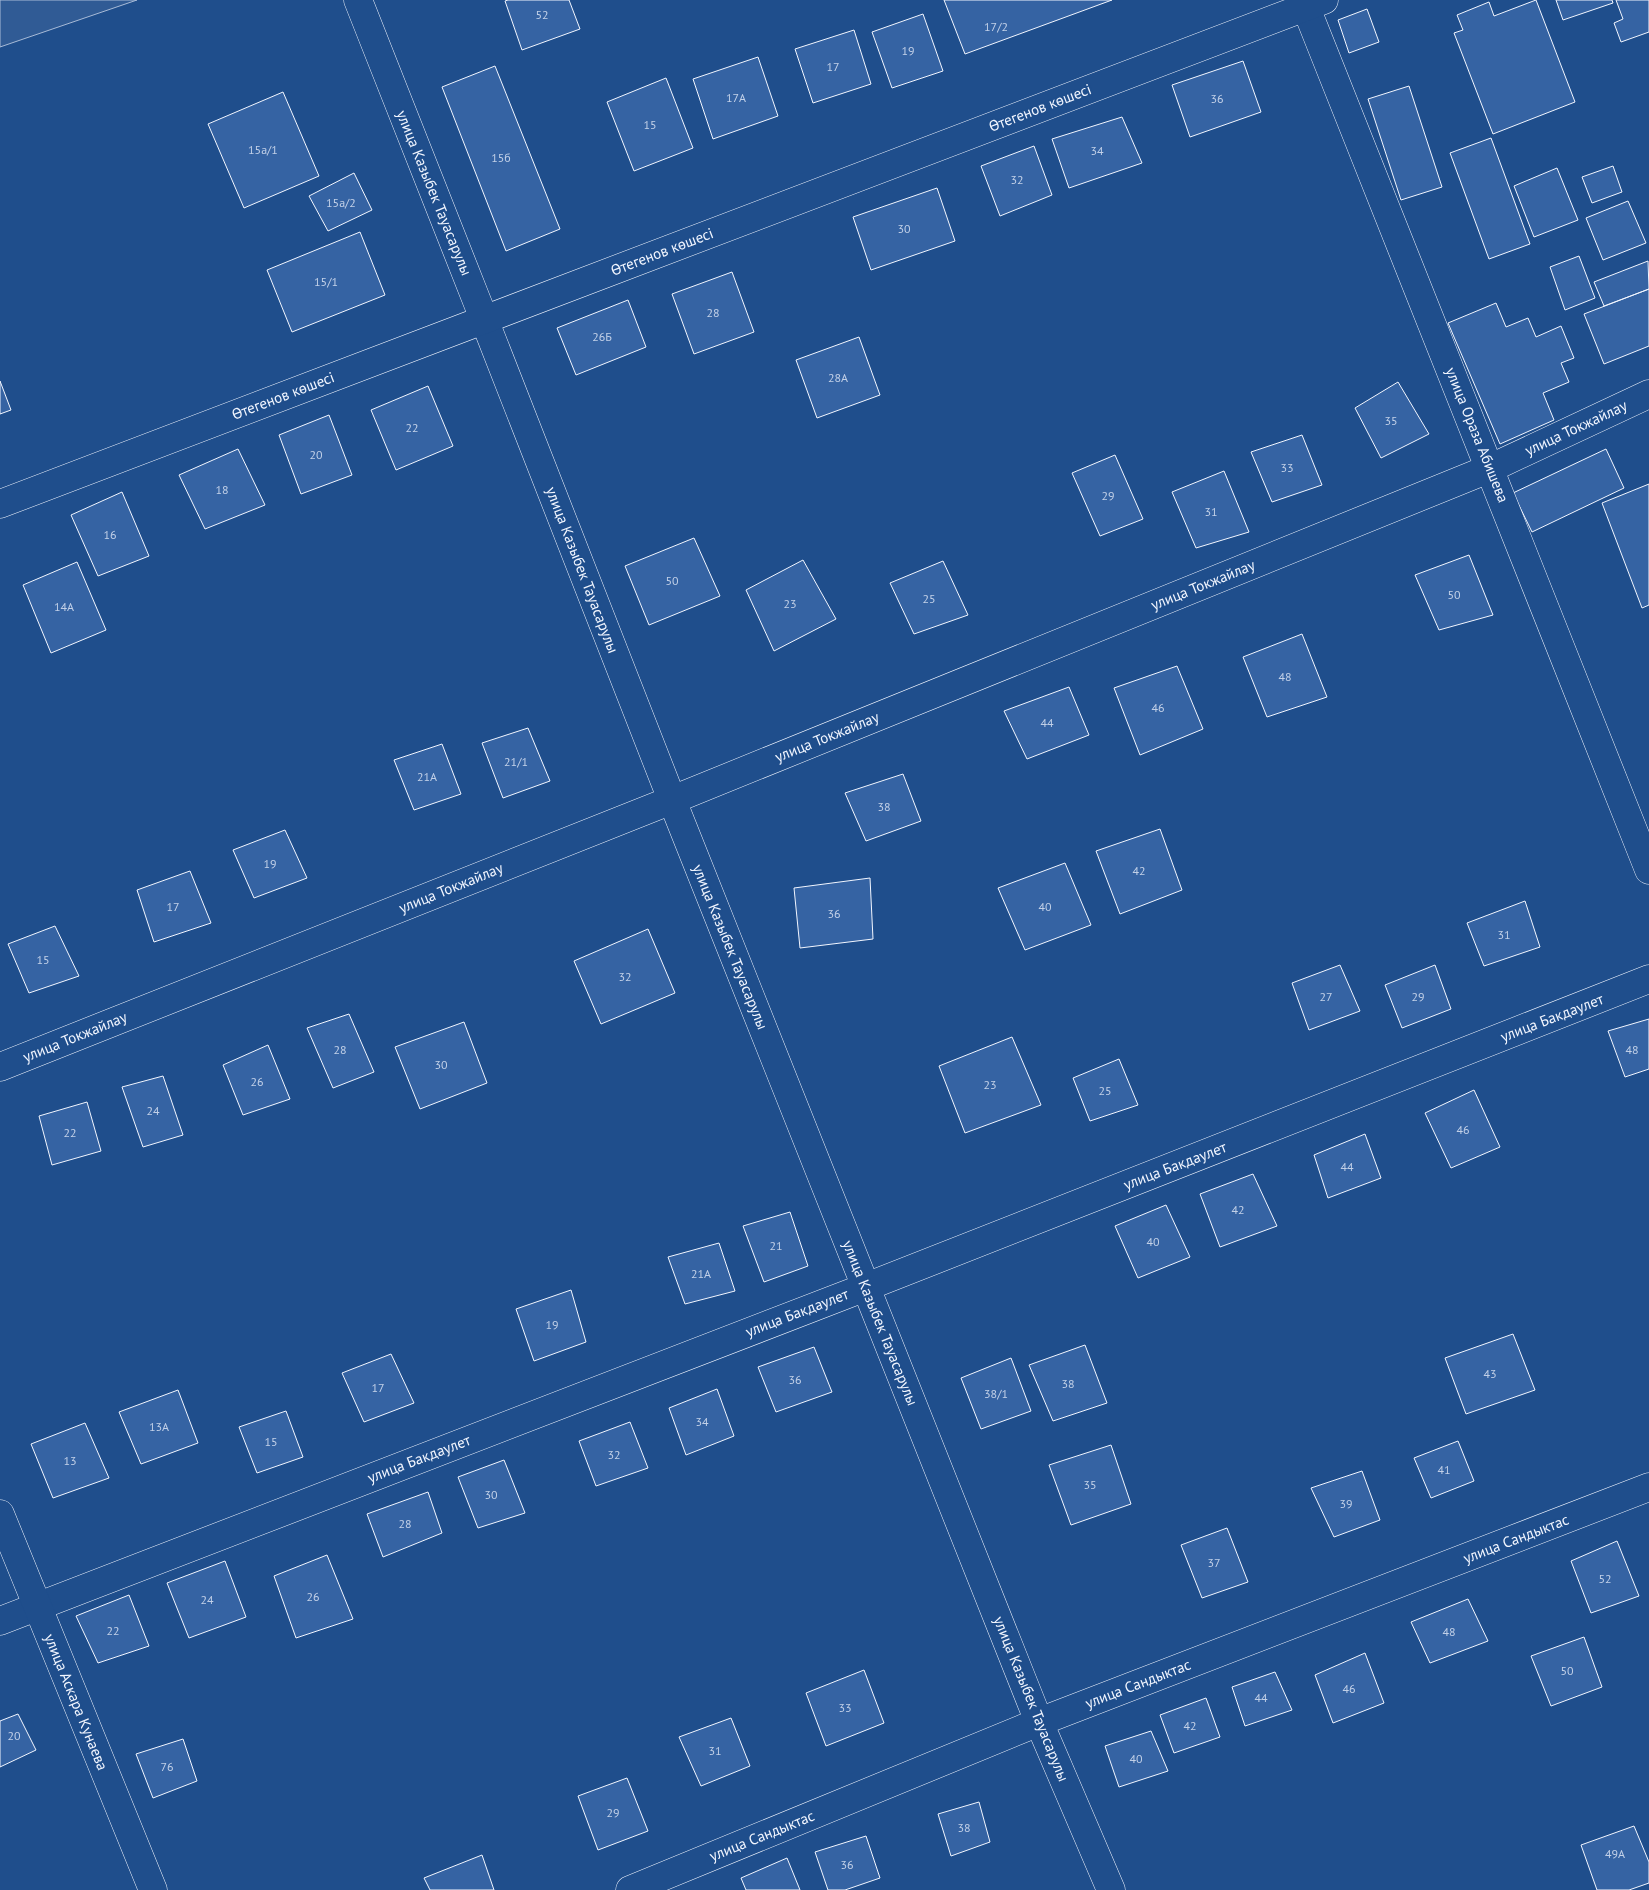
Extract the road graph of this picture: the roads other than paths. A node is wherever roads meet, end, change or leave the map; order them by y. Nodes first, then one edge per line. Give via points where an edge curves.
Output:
1 (358, 0) edge
2 (1311, 2) edge
3 (484, 320) junction
4 (1649, 394) edge
5 (1491, 468) junction
6 (0, 504) edge
7 (672, 800) junction
8 (1649, 870) edge
9 (1649, 979) edge
10 (0, 1067) edge
11 (866, 1287) junction
12 (1649, 1487) edge
13 (0, 1514) edge
14 (36, 1606) junction
15 (0, 1621) edge
16 (1039, 1722) junction
17 (153, 1890) edge
18 (630, 1890) edge
19 (1111, 1890) edge

1 - 3 street, улица Казыбек Тауасарулы
2 - 3 street, Өтегенов көшесі
2 - 5 street, улица Ораза Абишева
3 - 6 street, Өтегенов көшесі
3 - 7 street, улица Казыбек Тауасарулы
4 - 5 street, улица Токжайлау
5 - 7 street, улица Токжайлау
5 - 8 street, улица Ораза Абишева
7 - 10 street, улица Токжайлау
7 - 11 street, улица Казыбек Тауасарулы
9 - 11 street, улица Бакдаулет
11 - 14 street, улица Бакдаулет
11 - 16 street, улица Казыбек Тауасарулы
12 - 16 street, улица Сандыктас
13 - 14 street, улица Аскара Кунаева
14 - 15 street, улица Бакдаулет
14 - 17 street, улица Аскара Кунаева
16 - 18 street, улица Сандыктас
16 - 19 street, улица Казыбек Тауасарулы

